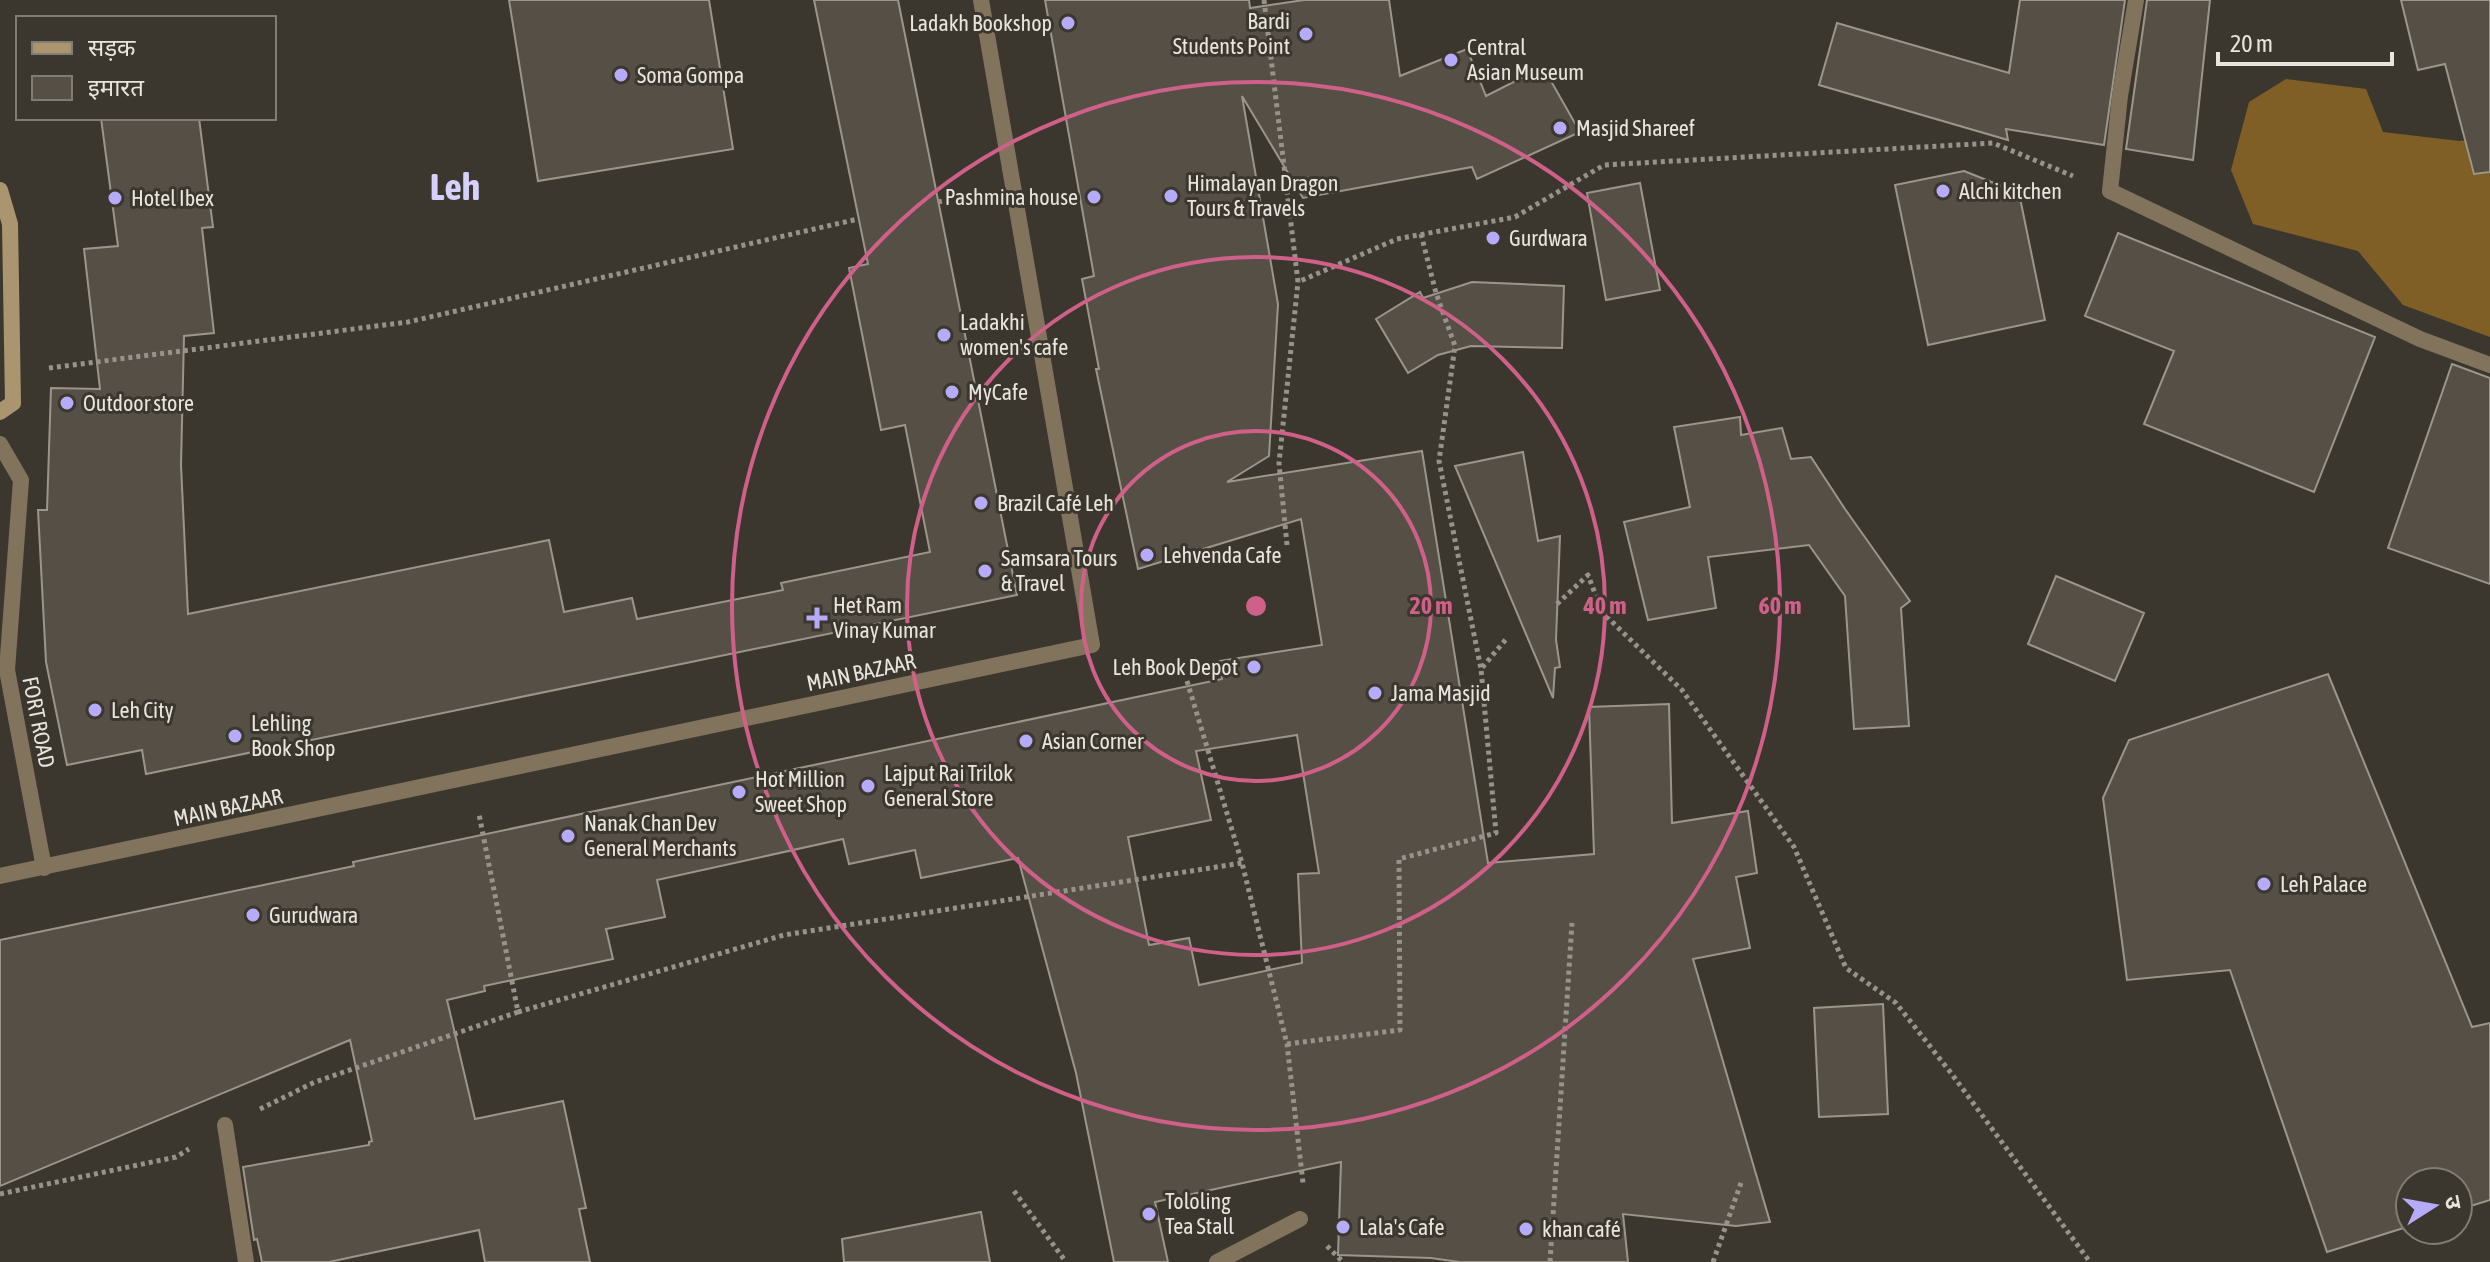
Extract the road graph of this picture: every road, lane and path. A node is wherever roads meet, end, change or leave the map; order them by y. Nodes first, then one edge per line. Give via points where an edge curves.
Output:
1 (981, 0) edge
2 (1264, 0) edge
3 (2136, 0) edge
4 (0, 190) edge
5 (2110, 191) junction
6 (858, 219) dead end
7 (1421, 234) junction
8 (1298, 282) junction
9 (2490, 365) edge
10 (12, 373) junction
11 (0, 412) edge
12 (0, 444) edge
13 (1287, 545) dead end
14 (1557, 604) dead end
15 (1507, 638) dead end
16 (1481, 669) junction
17 (1187, 681) dead end
18 (472, 777) junction
19 (1242, 863) junction
20 (44, 868) junction
21 (0, 876) edge
22 (1572, 923) dead end
23 (518, 1012) junction
24 (1287, 1044) junction
25 (225, 1125) junction
26 (1742, 1180) dead end
27 (1014, 1191) dead end
28 (0, 1194) edge
29 (1300, 1219) joint
30 (246, 1262) edge
31 (1066, 1262) edge
32 (1217, 1262) edge
33 (1550, 1262) edge
34 (1713, 1262) edge
35 (2090, 1262) edge

1 - 18 street, MAIN BAZAAR via 1092,645
2 - 8 path
3 - 5 street
4 - 10 main road via 10,224
5 - 7 path via 1993,143 1604,165 1515,217
5 - 9 street via 2420,339
6 - 10 path via 408,322
7 - 8 path via 1397,239
7 - 16 path via 1455,346 1439,461
8 - 13 path via 1279,463
10 - 11 main road via 13,403
12 - 20 street, FORT ROAD via 21,480 7,670
14 - 35 path via 1588,575 1602,612 1682,690 1794,847 1846,968 1896,1003
15 - 16 path
16 - 24 path via 1496,833 1399,859 1400,1030
17 - 19 path
18 - 20 street, MAIN BAZAAR
18 - 23 path
19 - 23 path via 784,935
19 - 24 path
20 - 21 street, MAIN BAZAAR
22 - 33 path
23 - 25 path via 315,1082
24 - 29 path via 1303,1179
25 - 28 path via 176,1157
25 - 30 street
26 - 34 path
27 - 31 path
29 - 32 street

